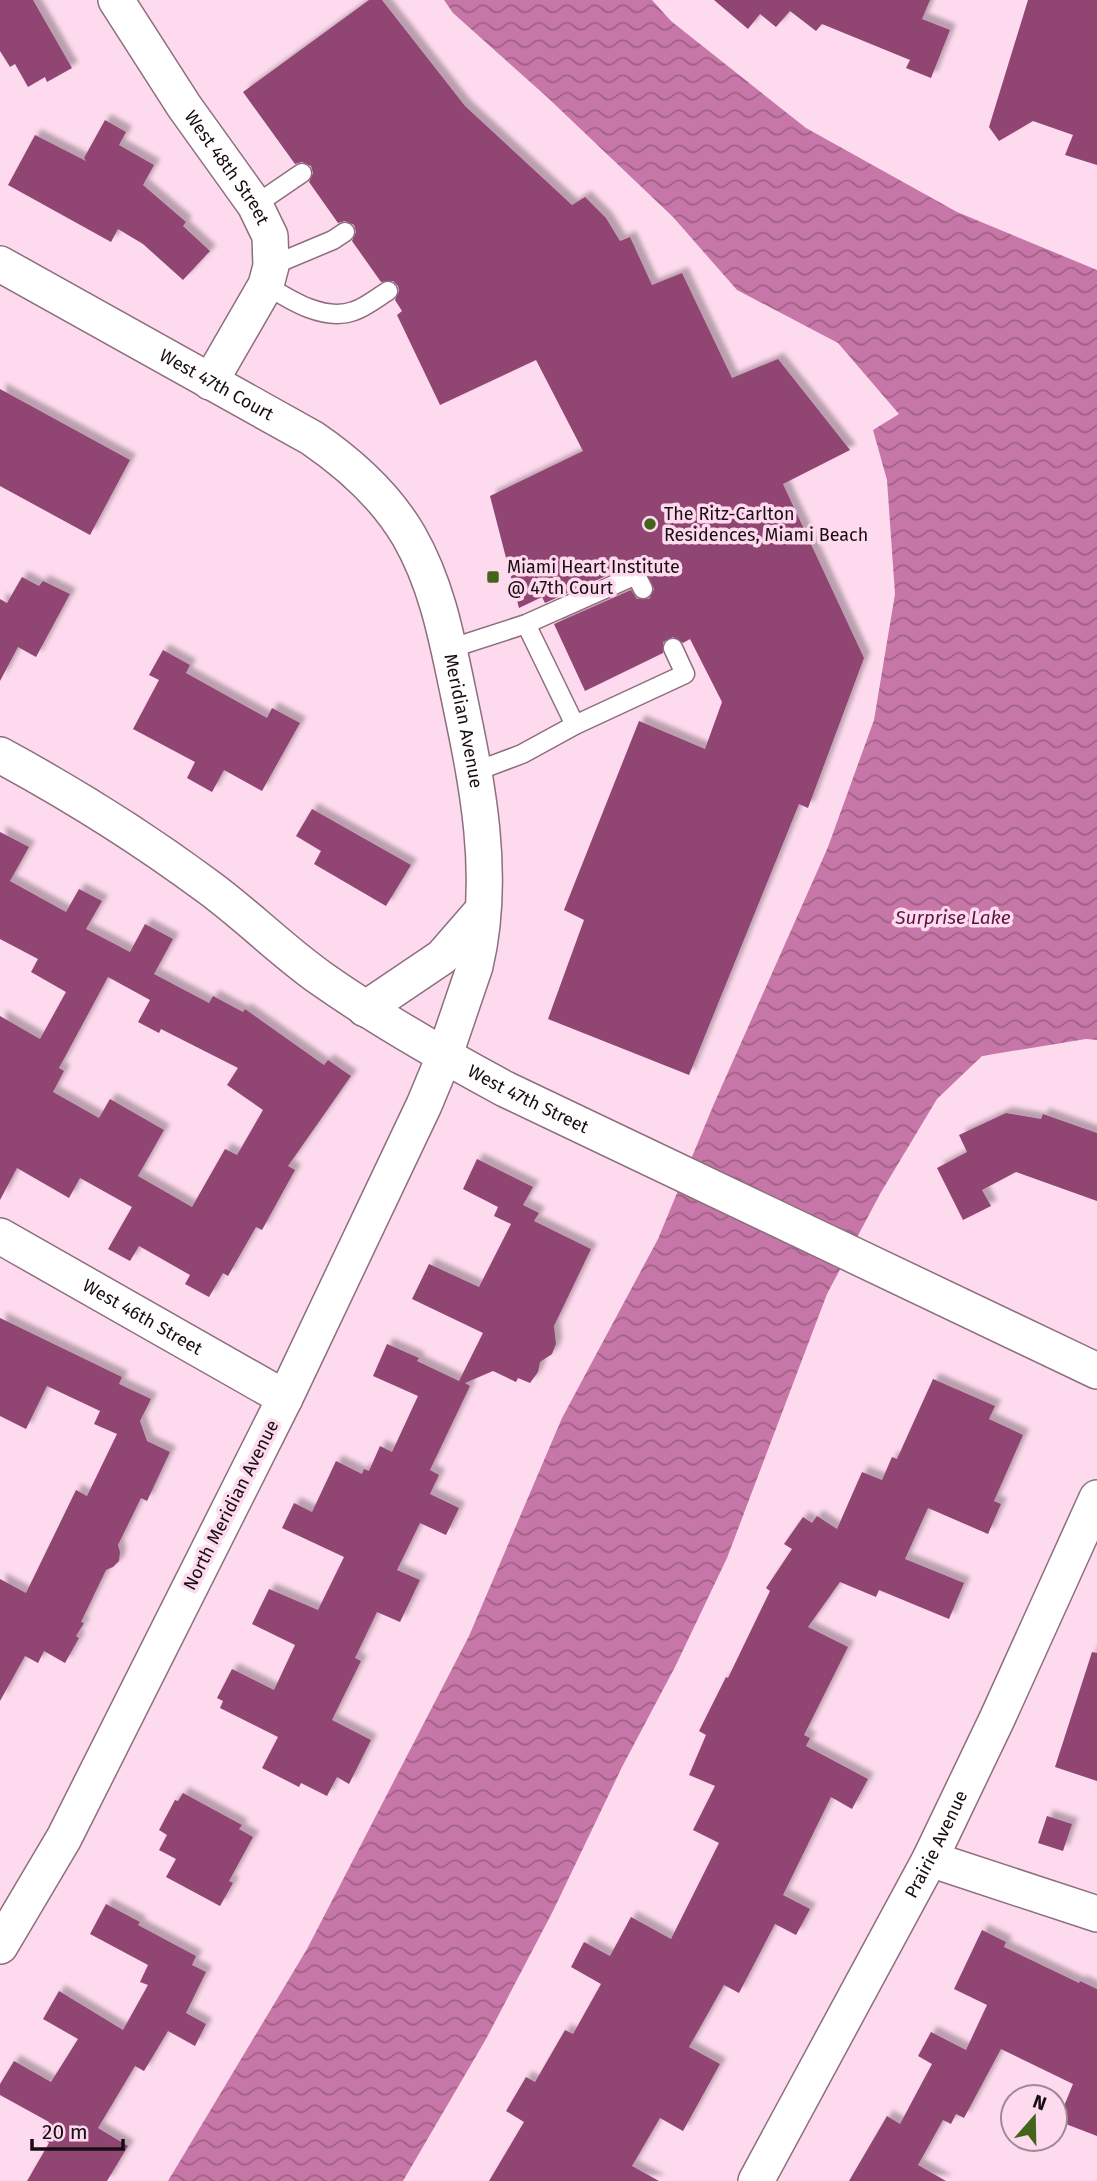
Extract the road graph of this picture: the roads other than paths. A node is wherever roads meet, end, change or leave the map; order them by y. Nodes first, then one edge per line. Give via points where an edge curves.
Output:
1 (116, 0) edge
2 (302, 173) dead end
3 (255, 205) junction
4 (345, 232) dead end
5 (0, 264) edge
6 (268, 275) junction
7 (388, 291) dead end
8 (210, 382) junction
9 (410, 538) joint
10 (643, 589) dead end
11 (526, 624) junction
12 (673, 648) dead end
13 (449, 649) junction
14 (575, 725) junction
15 (0, 755) edge
16 (474, 772) junction
17 (482, 911) junction
18 (365, 1009) junction
19 (444, 1057) junction
20 (0, 1236) edge
21 (1097, 1371) edge
22 (285, 1398) junction
23 (1097, 1498) edge
24 (930, 1859) junction
25 (1097, 1914) edge
26 (0, 1946) edge
27 (756, 2181) edge

1 - 3 street, West 48th Street
2 - 3 lane
3 - 6 street, West 48th Street via 270,236
4 - 6 lane
5 - 8 street, West 47th Court
6 - 7 lane via 295,304 323,313 353,312
6 - 8 street
8 - 9 street, West 47th Court via 312,438 344,461 376,492
9 - 13 street, Meridian Avenue via 432,584
10 - 11 lane via 636,575
11 - 13 lane
11 - 14 lane
12 - 14 lane via 685,674
13 - 16 street, Meridian Avenue
14 - 16 lane via 522,754
15 - 18 street, West 47th Street via 154,848
16 - 17 street, Meridian Avenue via 484,847
17 - 18 street via 442,957
17 - 19 street, Meridian Avenue via 475,966
18 - 19 street, West 47th Street
19 - 21 street, West 47th Street
19 - 22 street, North Meridian Avenue
20 - 22 street, West 46th Street
22 - 26 street, North Meridian Avenue via 64,1838
23 - 24 street, Prairie Avenue
24 - 25 street
24 - 27 street, Prairie Avenue

